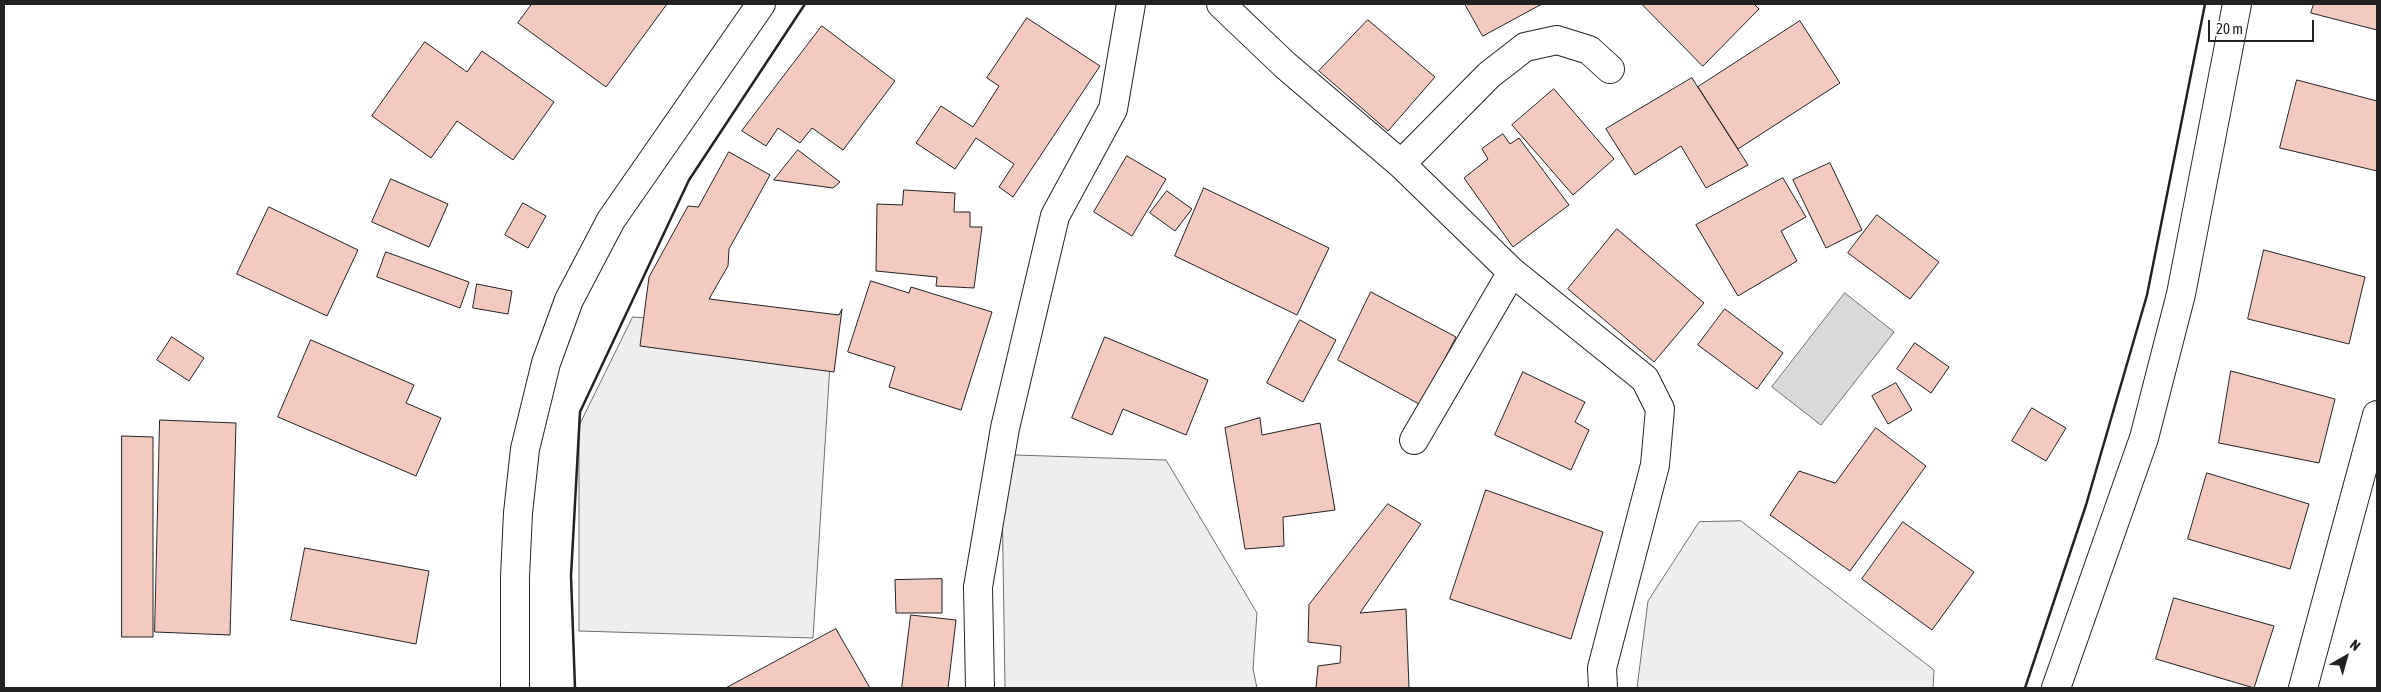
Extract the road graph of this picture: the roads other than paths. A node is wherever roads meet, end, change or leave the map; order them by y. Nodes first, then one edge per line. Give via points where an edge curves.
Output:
1 (760, 4) edge
2 (1131, 4) edge
3 (1221, 4) edge
4 (2237, 4) edge
5 (1610, 69) dead end
6 (1401, 164) junction
7 (1512, 272) junction
8 (2377, 415) edge
9 (1414, 440) dead end
10 (2369, 477) edge
11 (514, 688) edge
12 (980, 688) edge
13 (1603, 688) edge
14 (2056, 688) edge
15 (2303, 688) edge

1 - 11 street via 611,220 569,300 546,364 525,449 515,577
2 - 12 street via 1113,109 1055,216 1005,428 978,587
3 - 6 street
4 - 14 street via 2181,294 2144,438
5 - 6 street via 1589,50 1557,40 1525,47 1489,76
6 - 7 street
7 - 9 street
7 - 13 street via 1646,379 1660,409 1655,465 1602,668
8 - 10 street
10 - 15 street

